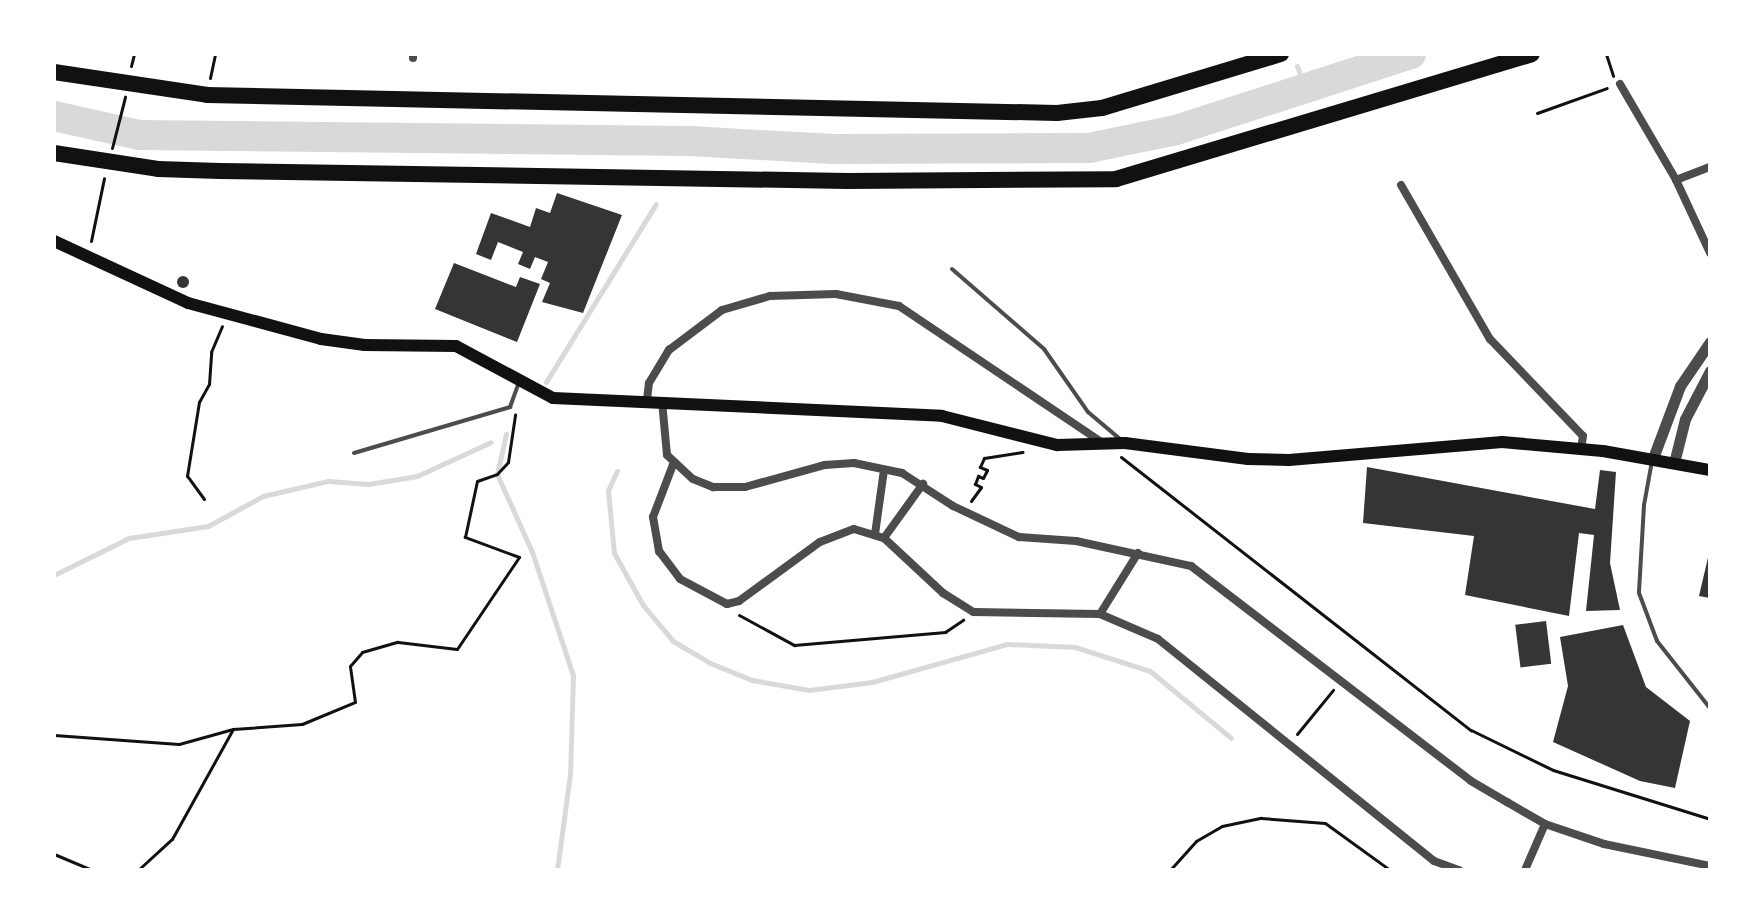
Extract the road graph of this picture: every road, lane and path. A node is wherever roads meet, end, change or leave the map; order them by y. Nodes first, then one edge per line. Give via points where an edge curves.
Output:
1 (215, 54) edge
2 (1281, 54) edge
3 (1532, 54) edge
4 (1606, 54) edge
5 (54, 72) edge
6 (1620, 84) junction
7 (207, 95) junction
8 (1537, 113) dead end
9 (54, 153) edge
10 (1710, 167) edge
11 (1676, 180) junction
12 (1401, 185) dead end
13 (54, 241) edge
14 (1710, 253) edge
15 (952, 269) dead end
16 (226, 311) junction
17 (1710, 342) edge
18 (1710, 371) edge
19 (520, 380) junction
20 (647, 399) junction
21 (662, 399) junction
22 (516, 409) dead end
23 (1125, 443) junction
24 (1105, 445) junction
25 (1581, 449) junction
26 (1026, 451) dead end
27 (354, 453) dead end
28 (1653, 458) junction
29 (674, 462) junction
30 (1674, 463) junction
31 (884, 470) junction
32 (1710, 470) edge
33 (923, 484) junction
34 (204, 499) dead end
35 (953, 506) junction
36 (875, 534) junction
37 (884, 538) junction
38 (1138, 553) junction
39 (727, 604) junction
40 (974, 612) junction
41 (1100, 614) junction
42 (1341, 679) junction
43 (1710, 708) edge
44 (233, 729) junction
45 (54, 735) edge
46 (1290, 743) junction
47 (1710, 819) edge
48 (1545, 824) junction
49 (54, 854) edge
50 (1710, 866) edge
51 (92, 870) edge
52 (138, 870) edge
53 (1170, 870) edge
54 (1390, 870) edge
55 (1459, 870) edge
56 (1525, 870) edge

1 - 7 path
2 - 7 highway via 1102,108 1057,113
3 - 9 highway via 1116,179 848,181 234,171 158,169
4 - 6 path via 1608,71
5 - 7 highway
6 - 8 path
6 - 11 street
10 - 11 street
11 - 14 street
12 - 25 street via 1490,339 1583,436
13 - 16 main road via 163,294
15 - 23 lane via 1044,349 1088,412
16 - 19 main road via 343,343 456,346
16 - 34 path via 211,352 209,384 199,402 187,476
17 - 28 street via 1680,386
18 - 30 street via 1685,419
19 - 20 main road via 553,398
19 - 27 lane via 510,407
20 - 21 main road
20 - 24 street via 653,374 669,350 722,310 770,296 836,294 899,306
21 - 24 main road via 942,416 1057,445
21 - 29 street via 663,446
22 - 44 path via 508,462 497,474 477,481 465,537 519,557 457,649 398,642 362,652 350,666 355,702 302,724
23 - 24 main road
23 - 25 main road via 1289,460 1471,443
24 - 47 path via 1471,730 1553,770
25 - 28 main road
26 - 35 path via 984,458 980,467 987,470 983,478 978,476 975,484 981,487 973,502
28 - 30 main road
28 - 43 lane via 1644,505 1639,593 1657,641
29 - 31 street via 693,479 729,489 825,465 854,463
29 - 39 street via 653,517 659,551 680,579
30 - 32 main road
31 - 33 street
31 - 36 street
33 - 35 street
33 - 37 street
35 - 38 street via 1019,537
36 - 37 street
36 - 39 street via 837,532
37 - 40 street via 943,593
38 - 41 street
38 - 42 street via 1191,566
39 - 40 path via 794,645 945,632
40 - 41 street
41 - 46 street via 1158,639
42 - 46 path
42 - 48 street via 1471,781
44 - 45 path via 179,744
44 - 52 path via 172,839
46 - 55 street via 1434,861
48 - 50 street via 1604,844
48 - 56 street
49 - 51 path
53 - 54 path via 1196,841 1222,826 1261,818 1325,823

